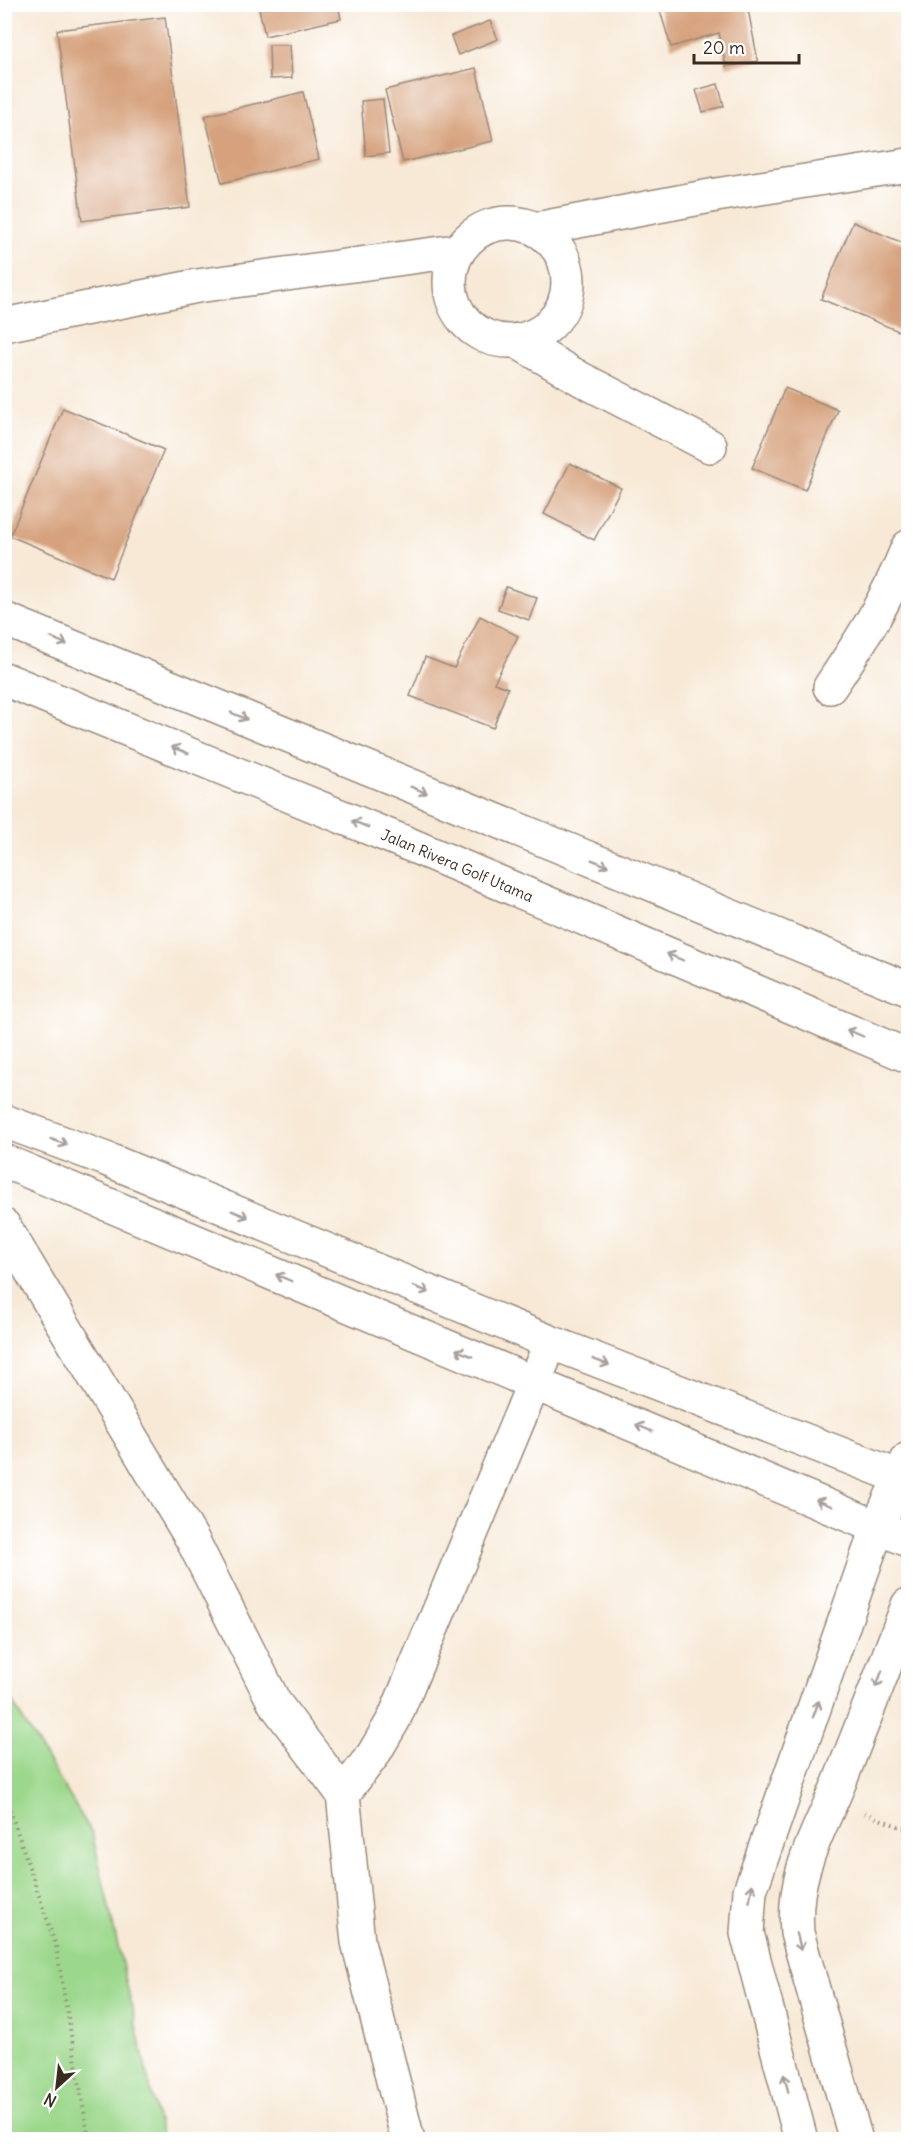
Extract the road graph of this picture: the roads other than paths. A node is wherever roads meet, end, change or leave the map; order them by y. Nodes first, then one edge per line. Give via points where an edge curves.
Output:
1 (909, 165) edge
2 (536, 229) junction
3 (456, 251) junction
4 (4, 325) edge
5 (516, 341) junction
6 (710, 446) dead end
7 (909, 547) edge
8 (4, 619) edge
9 (4, 679) edge
10 (830, 687) dead end
11 (909, 989) edge
12 (909, 1056) edge
13 (4, 1121) edge
14 (4, 1161) edge
15 (4, 1226) edge
16 (550, 1342) junction
17 (535, 1382) junction
18 (906, 1472) edge
19 (878, 1526) junction
20 (909, 1540) edge
21 (909, 1605) edge
22 (343, 1794) junction
23 (811, 1983) junction
24 (764, 1996) junction
25 (408, 2139) edge
26 (801, 2139) edge
27 (856, 2139) edge

1 - 2 street via 716,195
2 - 3 street via 520,223 487,227
2 - 5 street via 561,252 569,284 566,301 547,328
3 - 4 street via 197,286
3 - 5 street via 450,280 458,312 483,335
5 - 6 street
7 - 10 street via 873,625
8 -> 11 street
12 -> 9 street, Jalan Rivera Golf Utama via 406,843
13 -> 16 street via 106,1159
17 -> 14 street
15 - 22 street via 192,1539 274,1702
16 - 17 street
16 -> 18 street
19 -> 17 street
17 - 22 street via 394,1719
18 - 19 street
19 - 20 street
24 -> 19 street via 747,1933 750,1891
21 -> 23 street via 803,1866 795,1905 797,1933
22 - 25 street via 358,1942
23 - 24 street
23 - 27 street
26 -> 24 street

